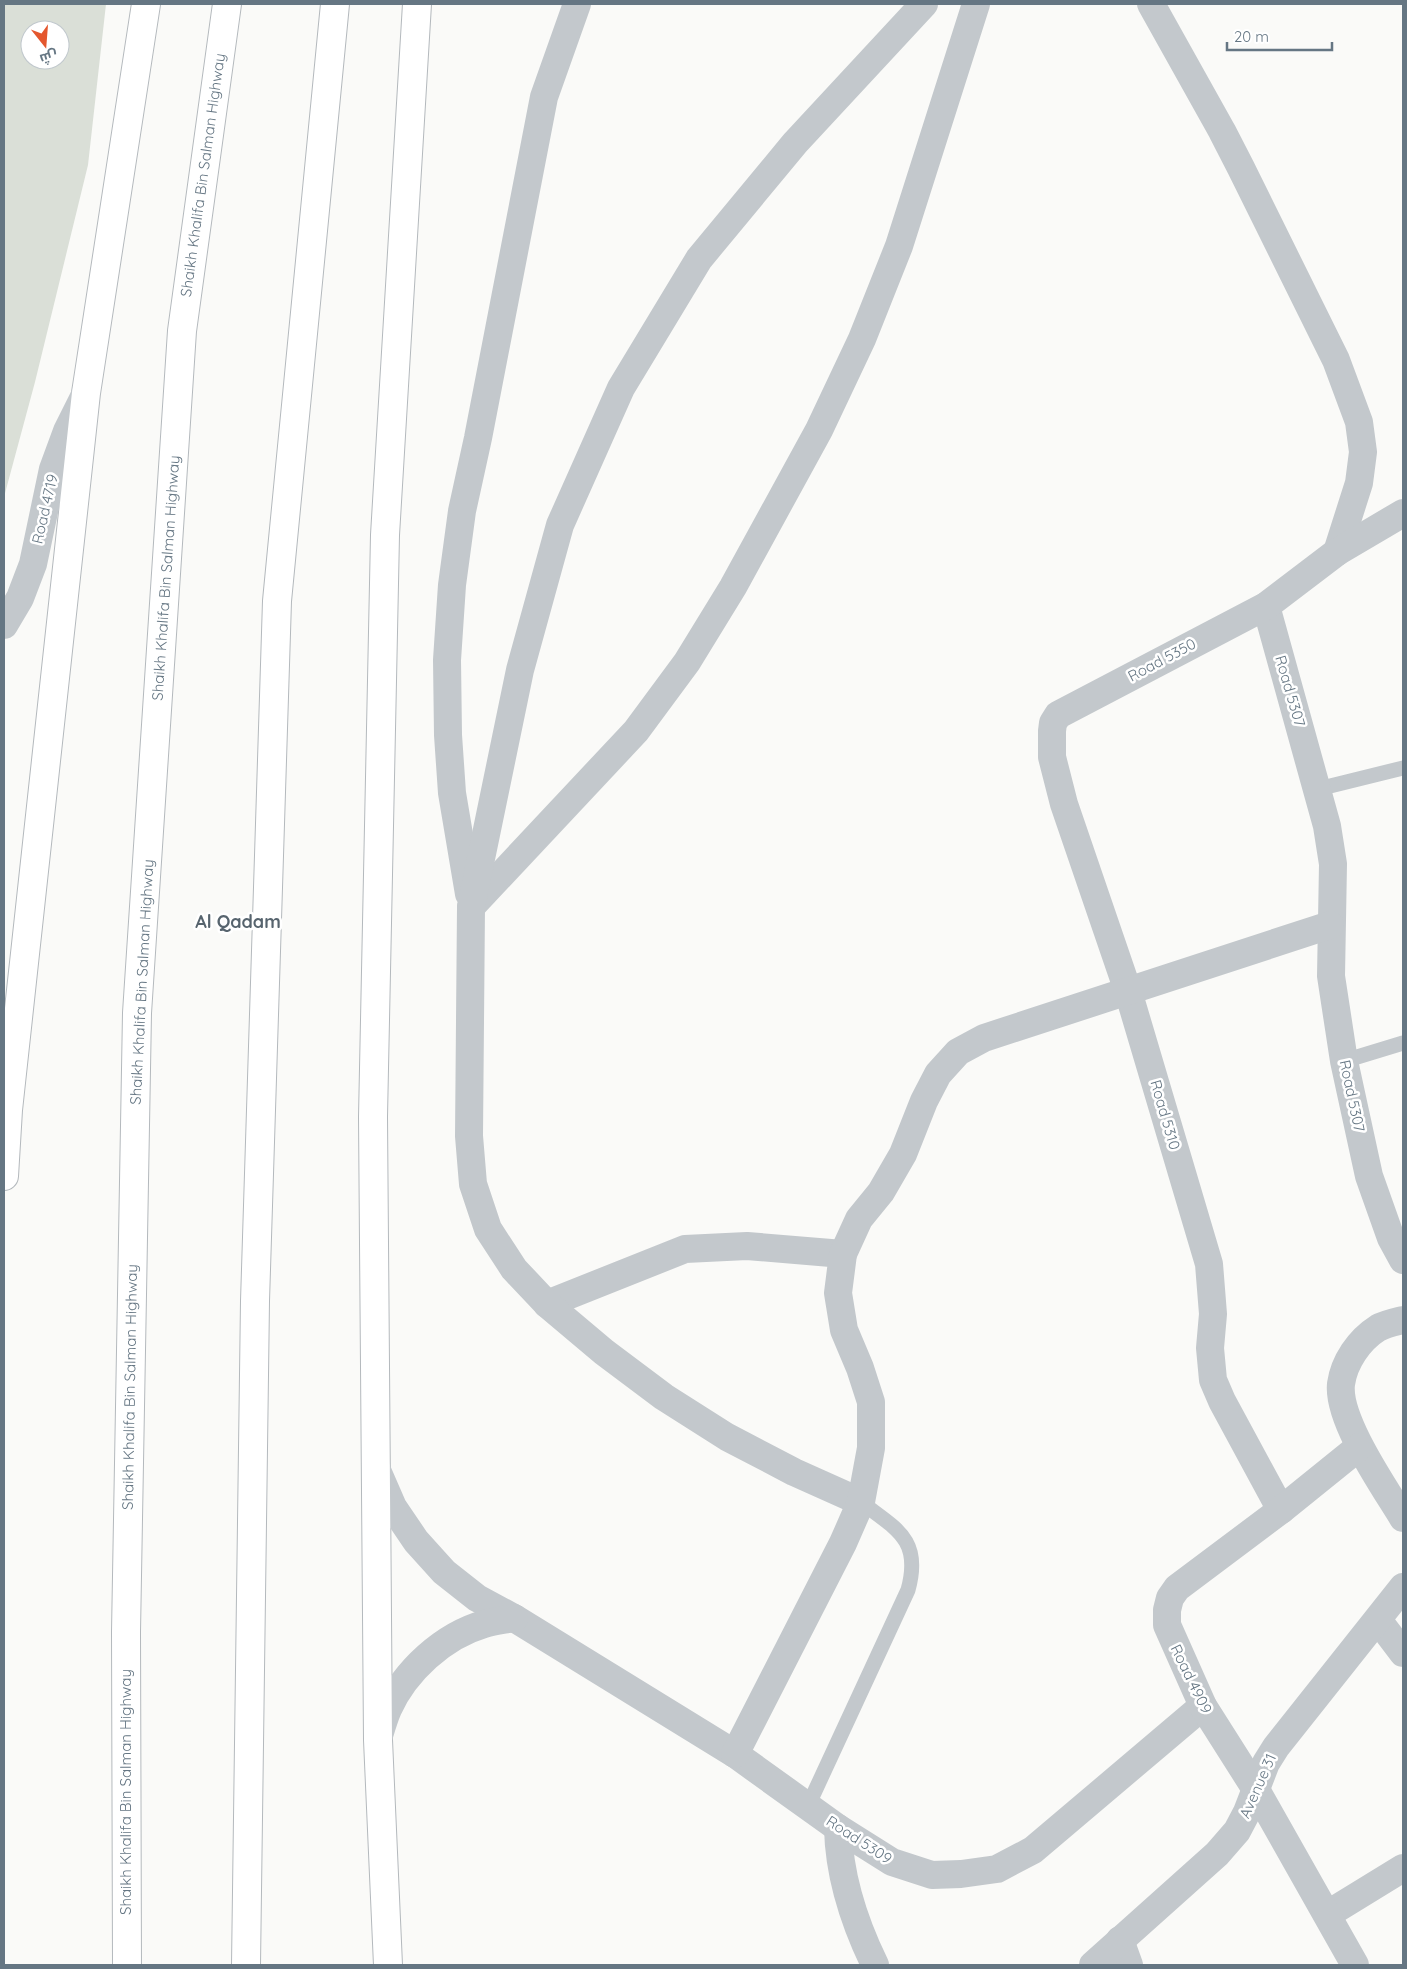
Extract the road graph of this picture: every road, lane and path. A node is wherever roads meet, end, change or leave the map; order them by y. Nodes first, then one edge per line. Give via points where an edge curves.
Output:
1 (146, 4) edge
2 (226, 4) edge
3 (335, 4) edge
4 (417, 4) edge
5 (577, 4) edge
6 (924, 4) edge
7 (976, 4) edge
8 (1151, 4) edge
9 (86, 394) junction
10 (1403, 513) edge
11 (1337, 552) junction
12 (1266, 606) junction
13 (4, 625) edge
14 (1058, 715) joint
15 (1403, 768) edge
16 (1318, 789) junction
17 (471, 907) junction
18 (1330, 925) junction
19 (1128, 991) junction
20 (1403, 1043) edge
21 (1344, 1062) junction
22 (6, 1098) edge
23 (4, 1176) edge
24 (843, 1254) junction
25 (1403, 1260) edge
26 (547, 1304) junction
27 (1403, 1320) edge
28 (1360, 1447) junction
29 (376, 1468) junction
30 (860, 1502) junction
31 (1281, 1510) junction
32 (1403, 1518) edge
33 (1403, 1587) edge
34 (514, 1618) junction
35 (1378, 1620) junction
36 (1403, 1653) edge
37 (1203, 1706) junction
38 (378, 1740) junction
39 (735, 1754) junction
40 (1256, 1788) junction
41 (808, 1806) junction
42 (838, 1828) junction
43 (1403, 1868) edge
44 (1328, 1914) junction
45 (1124, 1953) edge
46 (127, 1965) edge
47 (246, 1965) edge
48 (388, 1965) edge
49 (875, 1965) edge
50 (1093, 1965) edge
51 (1355, 1965) edge

1 - 9 highway
2 - 46 highway, Shaikh Khalifa Bin Salman Highway via 182,331 138,1013 126,1632
3 - 47 highway via 277,600 255,1301
4 - 29 highway via 385,535 373,1117
5 - 17 street via 544,97 462,510 452,585 447,660 448,735 452,793
6 - 17 street via 795,143 699,259 621,388 560,525 520,670
7 - 17 street via 898,246 862,339 820,430 733,587 687,662 636,731
8 - 11 street via 1226,138 1336,360 1359,422 1363,452 1359,483
9 - 13 street, Road 4719 via 67,431 54,470 32,564 20,598
9 - 22 highway
10 - 11 street, Road 5350
11 - 12 street, Road 5350
12 - 14 street, Road 5350
12 - 16 street, Road 5307
14 - 19 street, Road 5310 via 1052,731 1054,766
15 - 16 lane
16 - 18 street, Road 5307 via 1328,826 1332,864
17 - 26 street via 469,1136 474,1184 488,1229 514,1269
18 - 19 street
18 - 21 street, Road 5307 via 1331,976
19 - 24 street via 984,1038 958,1052 938,1074 903,1154 881,1192 859,1219
19 - 31 street, Road 5310 via 1209,1264 1213,1380
20 - 21 lane
21 - 25 street, Road 5307 via 1369,1176 1391,1238
22 - 23 highway
24 - 26 street via 748,1246 685,1249
24 - 30 street via 838,1293 844,1330 871,1402 871,1448
26 - 30 street via 664,1397 727,1437
27 - 28 street via 1379,1327 1360,1342 1347,1363 1341,1385 1344,1410
28 - 31 street, Road 4909
28 - 32 street
29 - 34 street, Road 5309 via 393,1506 416,1541 444,1572 477,1598
29 - 38 highway
30 - 39 street via 843,1543
30 - 41 lane via 901,1532 908,1545 913,1573
31 - 37 street, Road 4909 via 1187,1580 1170,1598 1166,1610 1167,1625
33 - 35 street, Avenue 31
34 - 38 street via 482,1624 452,1638 426,1657 404,1681 388,1709
34 - 39 street, Road 5309
35 - 36 street
35 - 40 street, Avenue 31 via 1276,1747
37 - 40 street, Road 4909
37 - 42 street, Road 5309 via 1033,1850 997,1869 932,1875 892,1862
38 - 48 highway
39 - 41 street, Road 5309
40 - 44 street, Road 4909
40 - 45 street, Avenue 31 via 1238,1831
41 - 42 street, Road 5309
42 - 49 street via 839,1853 848,1896
43 - 44 street
44 - 51 street, Road 4909
45 - 50 street, Avenue 31

